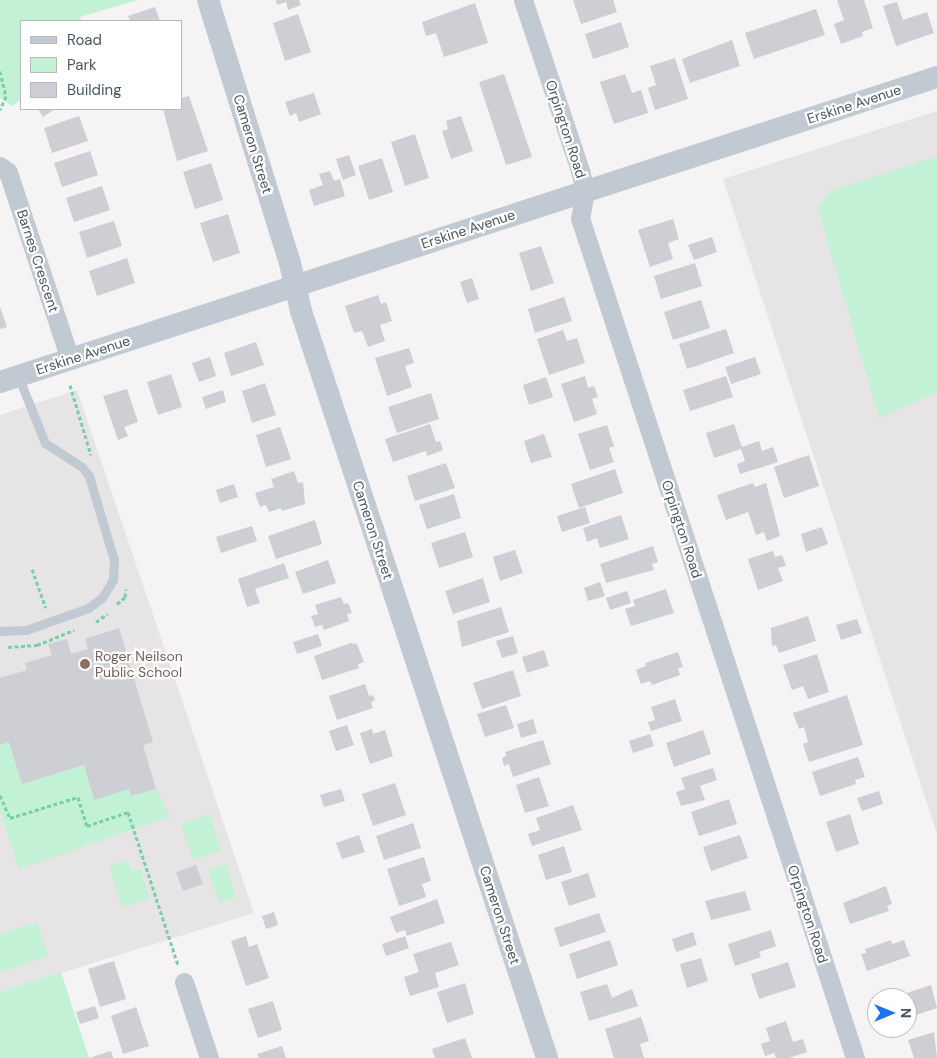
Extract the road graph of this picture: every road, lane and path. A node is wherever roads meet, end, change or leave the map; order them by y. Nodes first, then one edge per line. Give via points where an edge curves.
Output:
1 (208, 0) edge
2 (523, 0) edge
3 (0, 71) edge
4 (937, 77) edge
5 (0, 110) edge
6 (0, 166) edge
7 (585, 191) junction
8 (295, 284) junction
9 (70, 359) junction
10 (9, 379) edge
11 (70, 385) dead end
12 (93, 460) dead end
13 (32, 569) dead end
14 (127, 578) dead end
15 (50, 621) junction
16 (92, 623) dead end
17 (83, 627) dead end
18 (0, 631) edge
19 (56, 638) junction
20 (0, 646) edge
21 (0, 795) edge
22 (184, 982) joint
23 (209, 1058) edge
24 (547, 1058) edge
25 (856, 1058) edge

1 - 8 street, Cameron Street
2 - 7 street, Orpington Road
3 - 5 path via 6,96
4 - 7 street, Erskine Avenue
6 - 9 street, Barnes Crescent via 8,172
7 - 8 street, Erskine Avenue
7 - 25 street, Orpington Road via 580,218
8 - 9 street, Erskine Avenue
8 - 24 street, Cameron Street via 300,311
9 - 10 street, Erskine Avenue
10 - 15 lane via 45,443 82,467 89,476 114,560 113,580 102,598 88,608
11 - 12 path
13 - 15 path
14 - 16 path via 125,597 101,620
15 - 18 lane via 13,633
15 - 19 path
17 - 19 path
19 - 20 path via 37,645
21 - 22 path via 10,818 78,797 86,826 128,812
22 - 23 street

